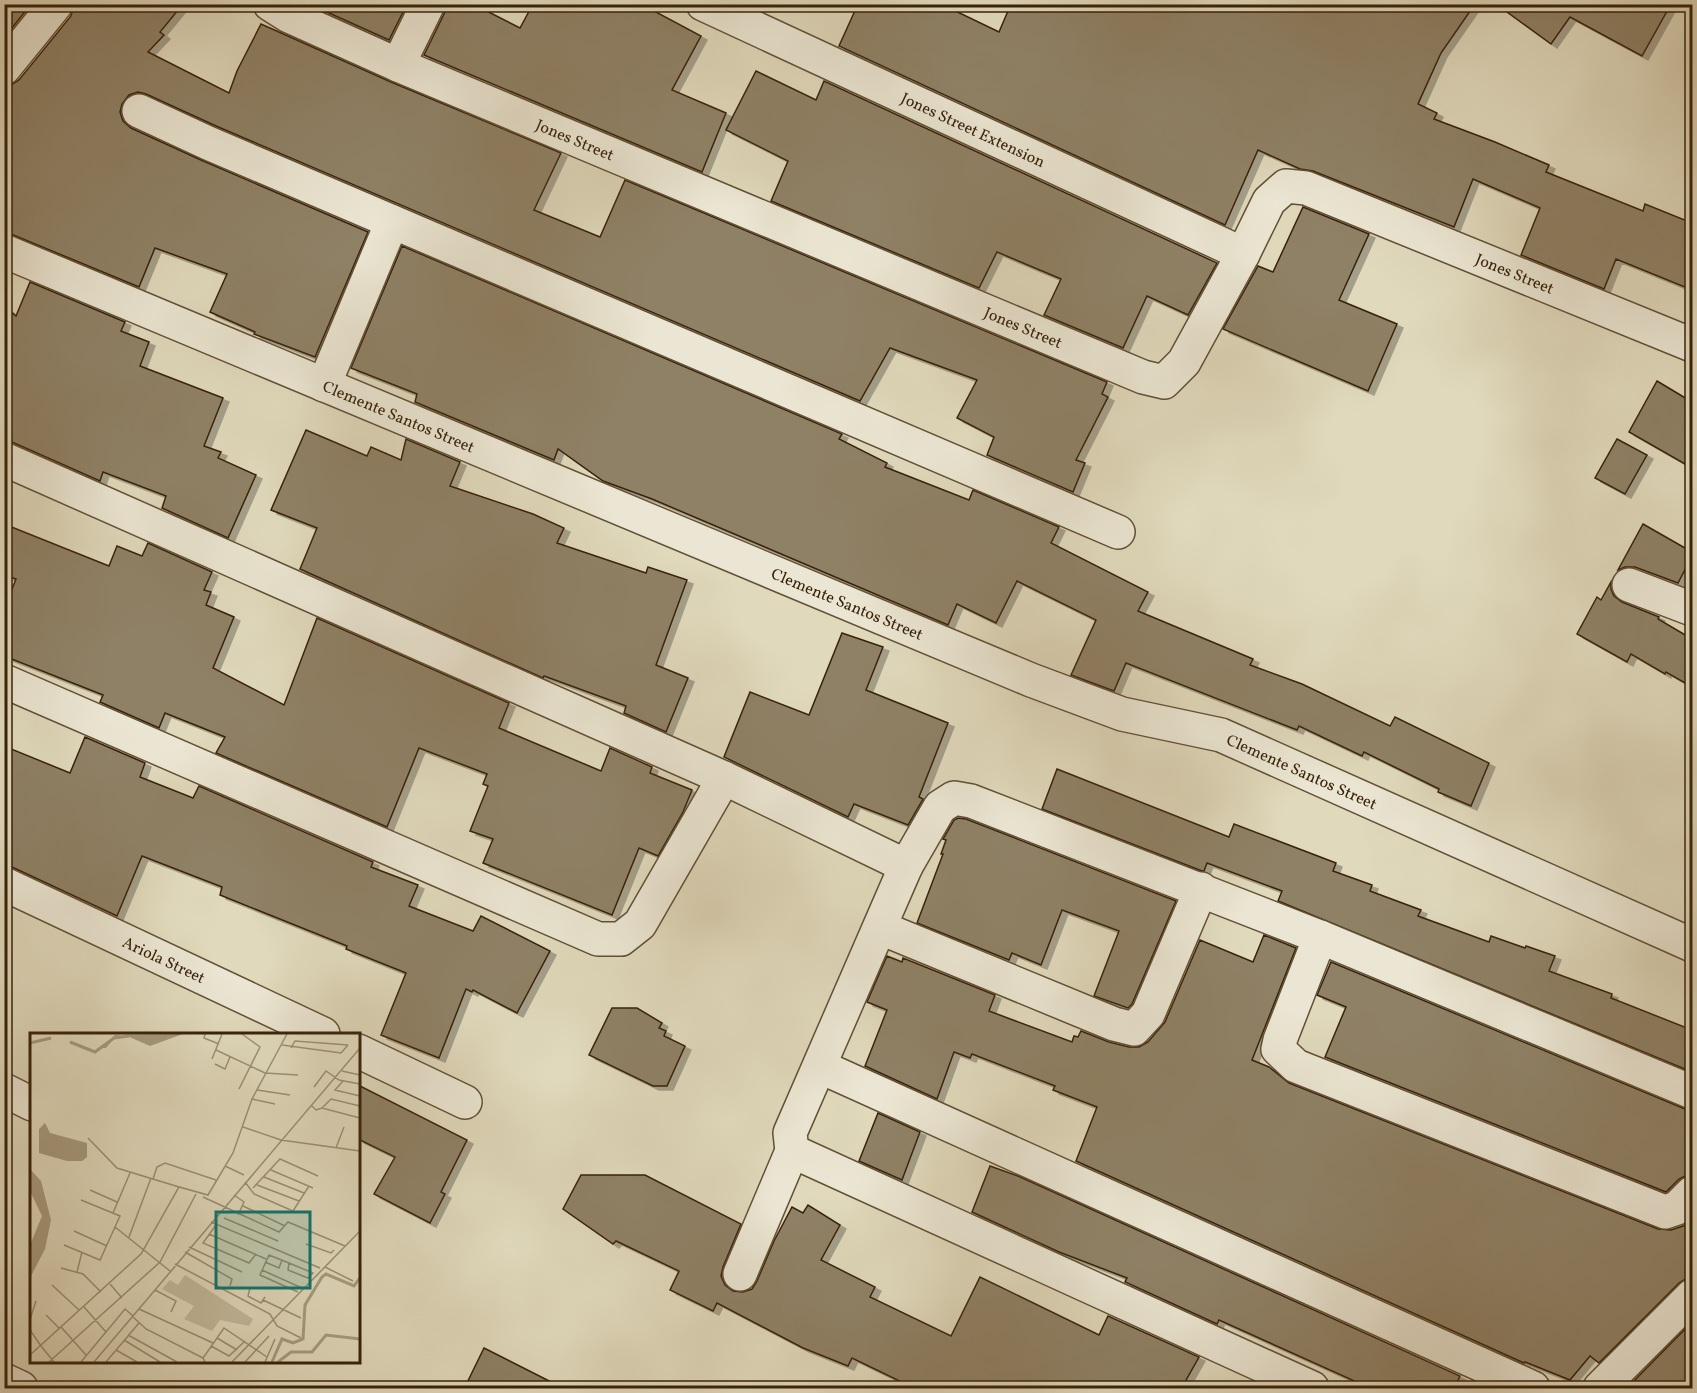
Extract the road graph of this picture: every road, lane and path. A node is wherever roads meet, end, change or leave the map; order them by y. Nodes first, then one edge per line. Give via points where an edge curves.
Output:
1 (56, 4) edge
2 (270, 4) edge
3 (428, 4) edge
4 (703, 4) edge
5 (398, 65) junction
6 (4, 68) edge
7 (139, 111) dead end
8 (392, 222) junction
9 (4, 251) edge
10 (1243, 254) junction
11 (1692, 345) edge
12 (324, 385) junction
13 (4, 459) edge
14 (1118, 532) dead end
15 (1629, 585) dead end
16 (1692, 609) edge
17 (4, 681) edge
18 (724, 778) junction
19 (906, 866) junction
20 (4, 884) edge
21 (1201, 889) junction
22 (881, 928) junction
23 (1320, 937) junction
24 (1692, 945) edge
25 (319, 1033) edge
26 (360, 1052) edge
27 (821, 1067) junction
28 (4, 1090) edge
29 (1692, 1092) edge
30 (465, 1101) dead end
31 (30, 1103) edge
32 (792, 1151) junction
33 (1692, 1193) edge
34 (740, 1274) dead end
35 (1692, 1296) edge
36 (4, 1380) edge
37 (21, 1389) edge
38 (1312, 1389) edge
39 (1533, 1389) edge
40 (1600, 1389) edge

1 - 6 street
2 - 5 street, Jones Street
3 - 5 street
4 - 10 street, Jones Street Extension
5 - 10 street, Jones Street via 1153,380 1164,382 1185,362
7 - 8 street
8 - 12 street
8 - 14 street
9 - 12 street, Clemente Santos Street
10 - 11 street, Jones Street via 1269,201 1286,186 1306,188
12 - 24 street, Clemente Santos Street via 1031,680 1122,714 1221,735
13 - 18 street
15 - 16 street
17 - 18 street via 598,939 621,939 640,924
18 - 19 street
19 - 21 street via 940,807 954,798 971,801
19 - 22 street
20 - 25 street, Ariola Street
21 - 22 street via 1148,1014 1134,1029
21 - 23 street
22 - 27 street
23 - 29 street
23 - 33 street via 1278,1049 1296,1066 1665,1212 1677,1208
26 - 30 street
27 - 32 street via 790,1133
27 - 39 street
28 - 31 street
32 - 34 street
32 - 38 street
35 - 40 street
36 - 37 street

